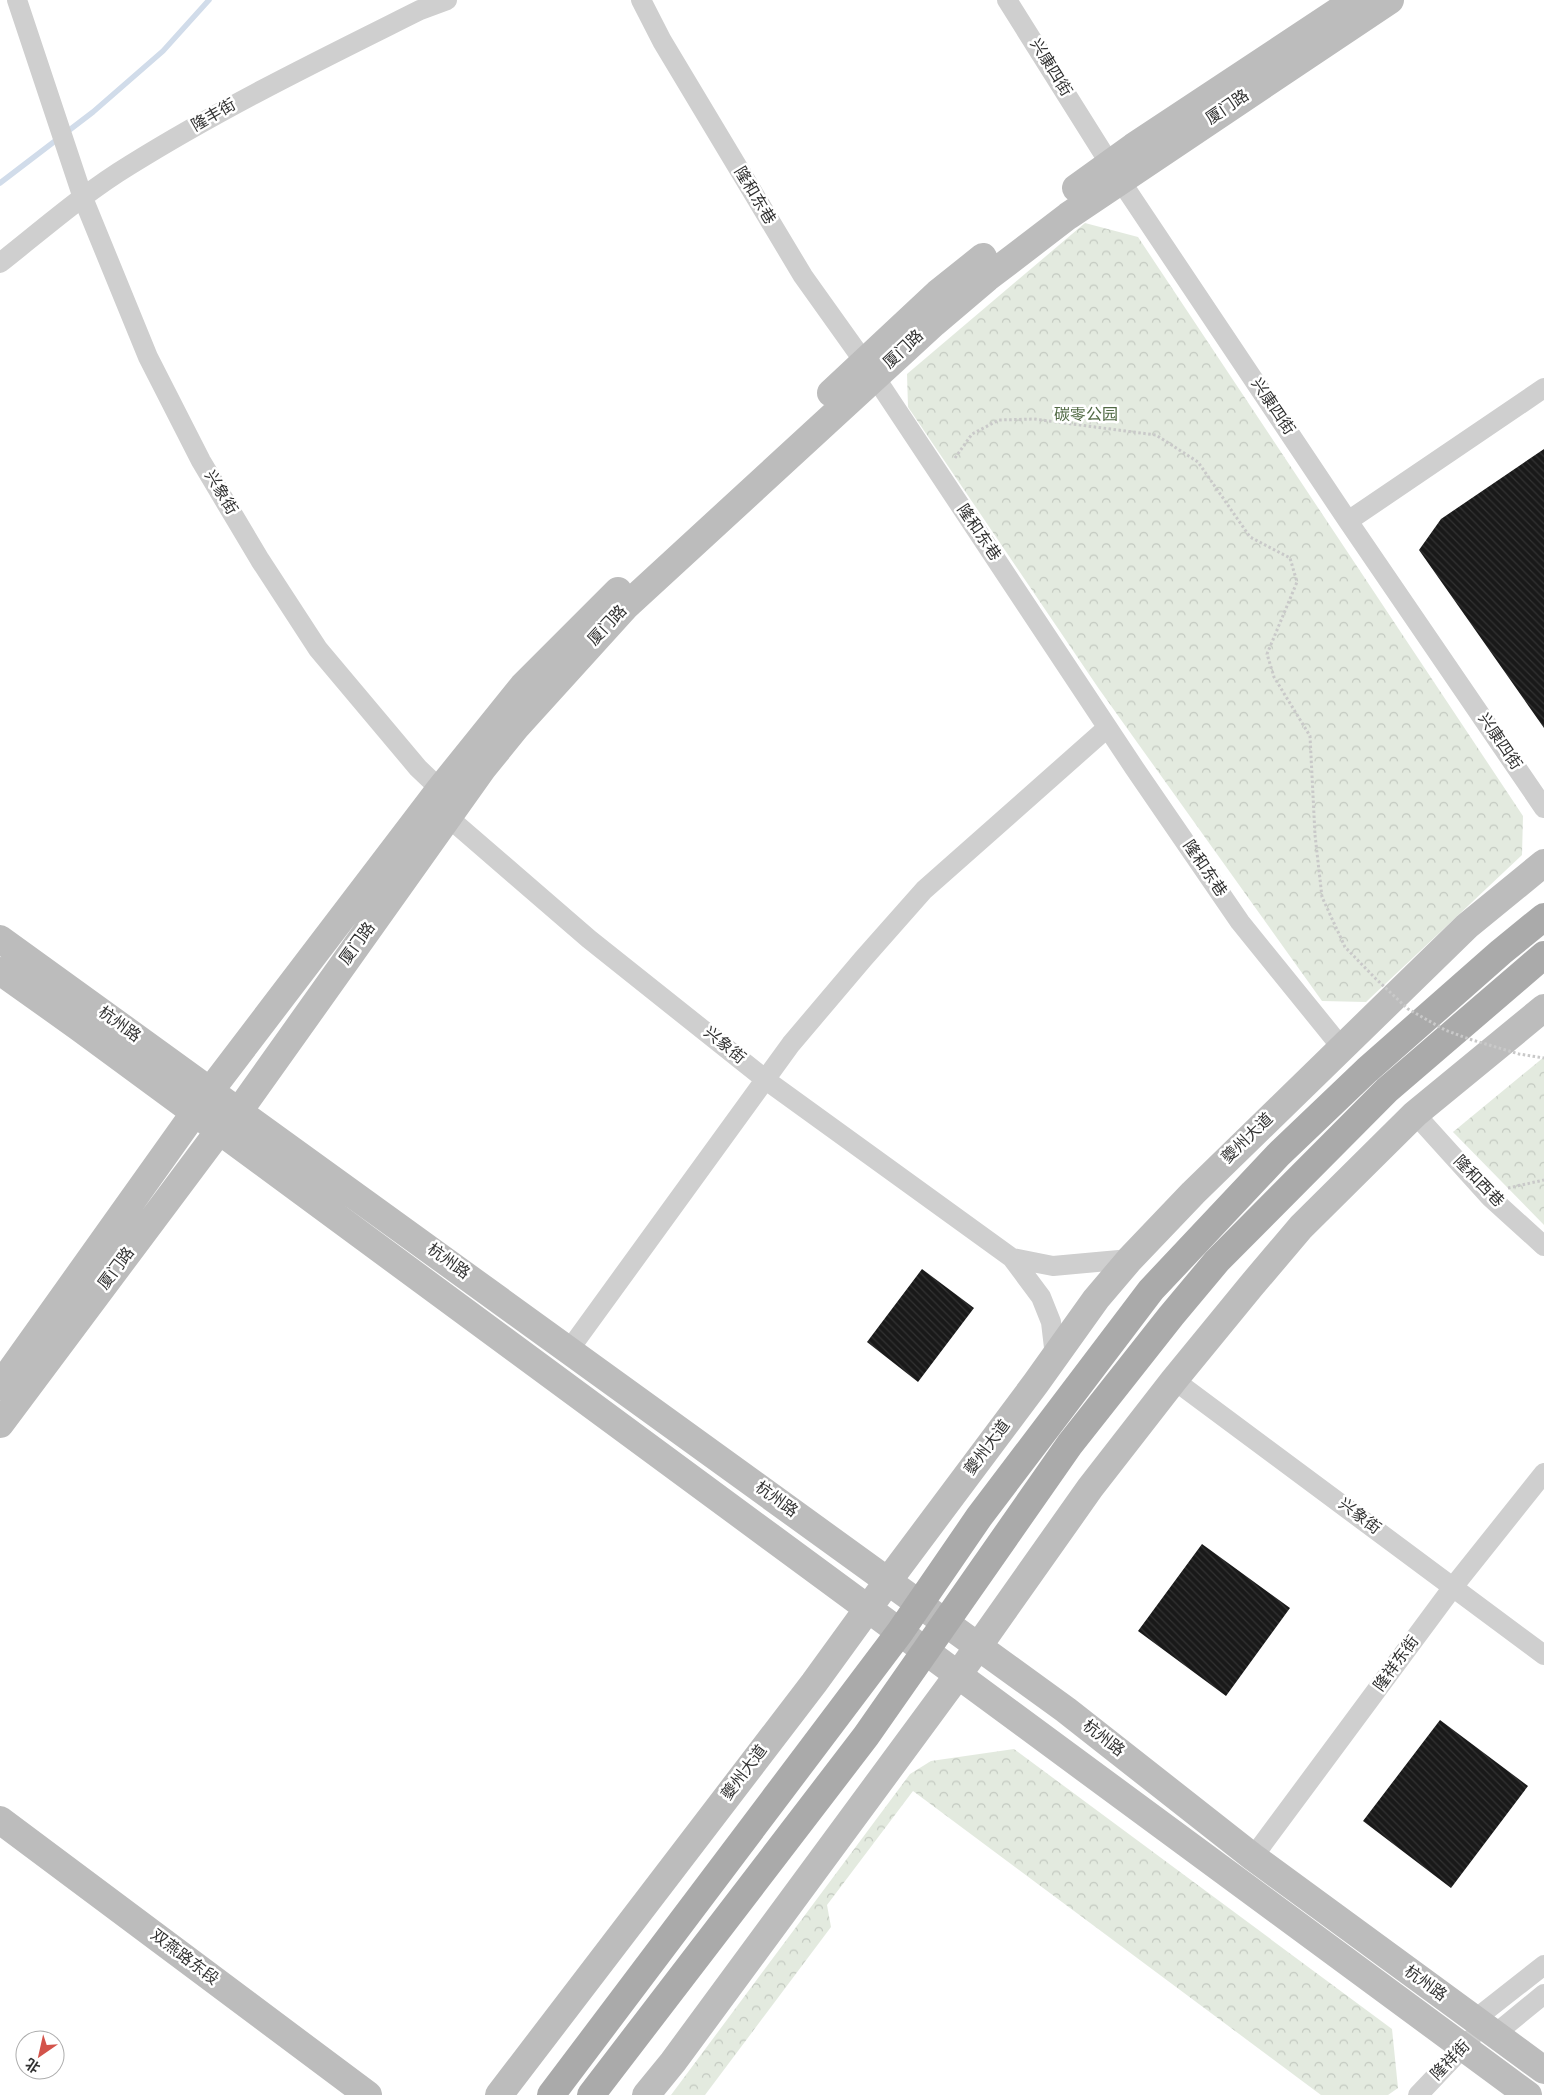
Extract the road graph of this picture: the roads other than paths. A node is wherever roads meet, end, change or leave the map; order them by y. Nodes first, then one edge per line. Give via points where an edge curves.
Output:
1 (17, 0) edge
2 (446, 0) edge
3 (641, 0) edge
4 (1007, 0) edge
5 (1354, 0) edge
6 (1390, 0) edge
7 (1115, 172) junction
8 (83, 198) junction
9 (0, 263) edge
10 (869, 369) junction
11 (1544, 388) edge
12 (1348, 521) junction
13 (1107, 728) junction
14 (440, 789) junction
15 (1544, 808) edge
16 (449, 818) junction
17 (1544, 863) edge
18 (1544, 917) edge
19 (0, 940) edge
20 (1544, 955) edge
21 (0, 971) edge
22 (1544, 1008) edge
23 (1342, 1048) junction
24 (766, 1080) junction
25 (210, 1091) junction
26 (239, 1111) junction
27 (194, 1112) junction
28 (1415, 1114) junction
29 (219, 1131) junction
30 (1544, 1246) edge
31 (1012, 1258) junction
32 (1130, 1259) junction
33 (569, 1350) junction
34 (1055, 1356) junction
35 (1174, 1380) junction
36 (0, 1386) edge
37 (0, 1424) edge
38 (1544, 1473) edge
39 (888, 1581) junction
40 (1453, 1587) junction
41 (920, 1604) junction
42 (868, 1608) junction
43 (945, 1622) junction
44 (900, 1632) junction
45 (978, 1647) junction
46 (925, 1651) junction
47 (1544, 1655) edge
48 (958, 1675) junction
49 (0, 1820) edge
50 (1253, 1857) junction
51 (1544, 1965) edge
52 (1544, 1994) edge
53 (1484, 2027) junction
54 (1463, 2047) junction
55 (1544, 2070) edge
56 (368, 2095) edge
57 (499, 2095) edge
58 (551, 2095) edge
59 (591, 2095) edge
60 (646, 2095) edge
61 (1418, 2095) edge
62 (1528, 2095) edge

1 - 8 street, 兴象街
2 - 8 street, 隆丰街 via 255,92 128,166
3 - 10 street, 隆和东巷 via 662,41 803,276
4 - 7 street, 兴康四街
5 - 7 main road, 厦门路
6 - 7 main road, 厦门路
7 - 10 main road, 厦门路 via 998,245 938,293
7 - 12 street, 兴康四街
8 - 9 street, 隆丰街
8 - 14 street, 兴象街 via 148,357 201,461 260,560 318,649 418,768
10 - 13 street, 隆和东巷
10 - 14 main road, 厦门路 via 586,621 523,686
10 - 16 main road, 厦门路 via 625,607 517,726
11 - 12 street
12 - 15 street, 兴康四街
13 - 23 street, 隆和东巷 via 1240,922
13 - 24 street via 924,890 862,958 791,1044
14 - 25 main road, 厦门路
16 - 24 street, 兴象街 via 589,939
16 - 26 main road, 厦门路
17 - 23 main road, 夔州大道 via 1466,926
18 - 41 main road, 夔州大道 via 1367,1070 1278,1155 1190,1247 1152,1290 1069,1397 979,1517
19 - 25 main road, 杭州路
20 - 43 main road via 1387,1090 1217,1261 1070,1444
21 - 27 main road, 杭州路
22 - 28 main road
23 - 32 main road, 夔州大道
24 - 31 street, 兴象街
24 - 33 street
25 - 26 main road, 杭州路
25 - 27 main road, 厦门路
26 - 29 main road, 厦门路
26 - 33 main road, 杭州路
27 - 29 main road, 杭州路
27 - 36 main road, 厦门路
28 - 30 street, 隆和西巷 via 1490,1197
28 - 35 main road via 1301,1227
29 - 37 main road, 厦门路
29 - 42 main road, 杭州路
31 - 32 street, 兴象街 via 1053,1266
31 - 34 street, 兴象街 via 1041,1297 1051,1322
32 - 34 main road, 夔州大道
33 - 39 main road, 杭州路
34 - 39 main road, 夔州大道
35 - 40 street, 兴象街
35 - 45 main road via 1090,1488
38 - 40 street, 隆祥东街
39 - 41 main road, 杭州路
39 - 42 main road, 夔州大道
40 - 47 street, 兴象街
40 - 50 street, 隆祥东街
41 - 43 main road, 杭州路
41 - 44 main road, 夔州大道
42 - 44 main road, 杭州路
42 - 57 main road, 夔州大道
43 - 45 main road, 杭州路
43 - 46 main road
44 - 46 main road, 杭州路
44 - 58 main road, 夔州大道
45 - 48 main road
45 - 50 main road, 杭州路 via 1066,1710
46 - 48 main road, 杭州路
46 - 59 main road via 866,1736
48 - 54 main road, 杭州路
48 - 60 main road via 679,2055
49 - 56 main road, 双燕路东段
50 - 53 main road, 杭州路
51 - 53 street, 隆祥街
52 - 53 street, 隆祥街
53 - 54 street, 隆祥街
53 - 55 main road, 杭州路
54 - 61 street, 隆祥街
54 - 62 main road, 杭州路

